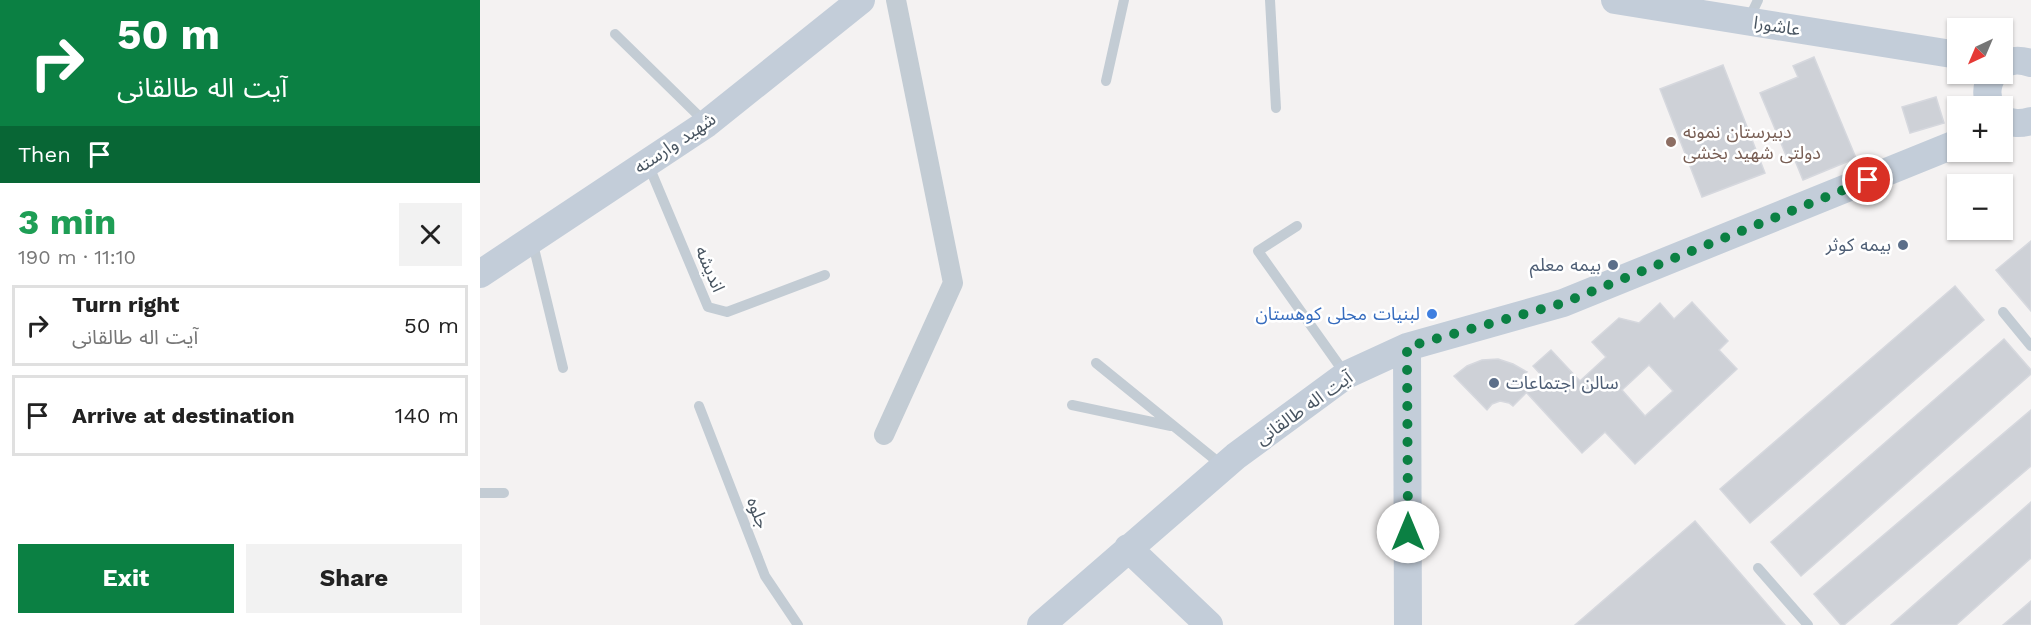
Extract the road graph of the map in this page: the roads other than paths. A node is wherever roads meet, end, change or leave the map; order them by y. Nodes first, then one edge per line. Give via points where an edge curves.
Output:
1 (861, 0) edge
2 (896, 0) edge
3 (1124, 0) edge
4 (1270, 0) edge
5 (1615, 0) edge
6 (1753, 11) edge
7 (615, 34) dead end
8 (1947, 56) edge
9 (1107, 81) dead end
10 (1276, 108) dead end
11 (706, 124) junction
12 (1947, 146) edge
13 (647, 162) junction
14 (1297, 226) dead end
15 (532, 240) junction
16 (480, 274) edge
17 (825, 274) dead end
18 (2003, 312) dead end
19 (2031, 346) edge
20 (1407, 347) junction
21 (1096, 363) dead end
22 (563, 368) dead end
23 (1346, 375) junction
24 (1072, 405) dead end
25 (699, 406) dead end
26 (1174, 427) junction
27 (884, 435) dead end
28 (1224, 467) junction
29 (480, 493) edge
30 (504, 493) dead end
31 (1128, 548) junction
32 (1758, 568) dead end
33 (798, 625) edge
34 (1041, 625) edge
35 (1209, 625) edge
36 (1408, 625) edge
37 (1808, 625) edge

1 - 11 street, شهید وارسته
2 - 27 street via 953,283
3 - 9 lane
4 - 10 lane
5 - 6 street, عاشورا
6 - 8 street, عاشورا
7 - 11 lane
11 - 13 street, شهید وارسته
12 - 20 street, آیت اله طالقانی via 1563,303
13 - 15 street, شهید وارسته
13 - 17 lane, اندیشه via 708,307 727,312
14 - 23 lane via 1258,251
15 - 16 street, شهید وارسته
15 - 22 lane
18 - 19 lane
20 - 23 street, آیت اله طالقانی
20 - 36 street
21 - 26 lane
23 - 28 street, آیت اله طالقانی
24 - 26 lane
25 - 33 lane, جلوه via 765,576
26 - 28 lane
28 - 31 street, آیت اله طالقانی
29 - 30 lane
31 - 34 street, آیت اله طالقانی
31 - 35 street
32 - 37 lane

